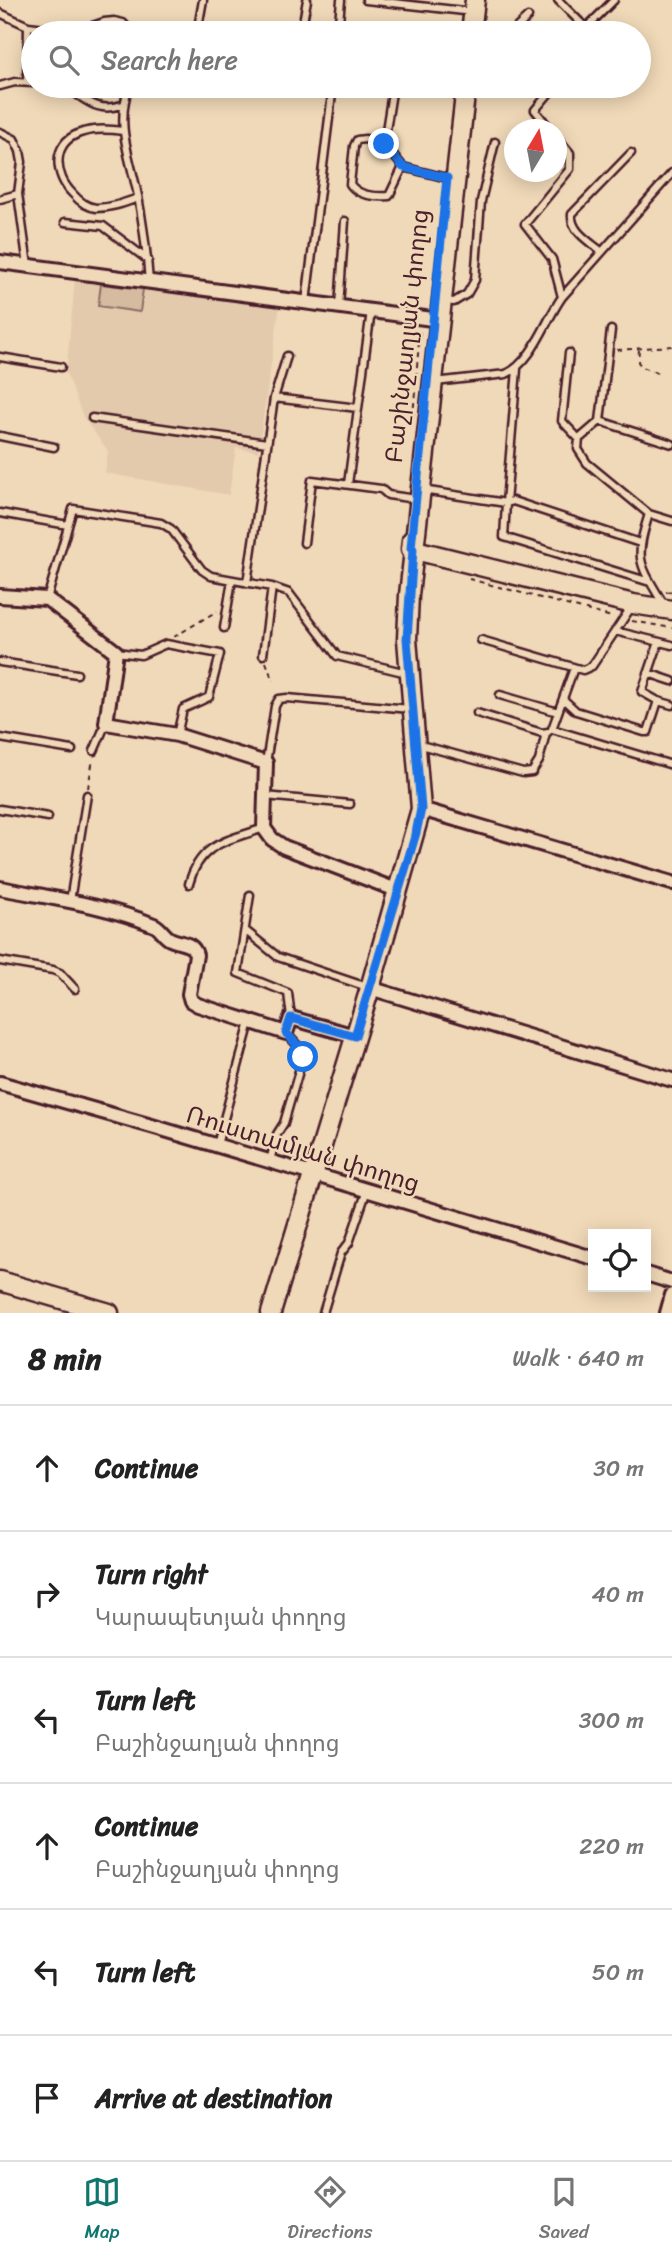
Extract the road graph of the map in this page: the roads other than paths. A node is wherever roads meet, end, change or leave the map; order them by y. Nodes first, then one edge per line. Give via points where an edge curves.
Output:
1 (203, 0) edge
2 (307, 0) edge
3 (341, 0) edge
4 (366, 0) edge
5 (558, 0) edge
6 (614, 0) edge
7 (468, 4) edge
8 (0, 13) edge
9 (528, 17) dead end
10 (199, 21) edge
11 (303, 21) edge
12 (339, 21) edge
13 (524, 21) edge
14 (577, 21) edge
15 (595, 21) edge
16 (21, 23) edge
17 (21, 82) edge
18 (0, 86) edge
19 (80, 98) edge
20 (125, 98) edge
21 (332, 98) edge
22 (391, 98) edge
23 (456, 98) edge
24 (465, 98) edge
25 (545, 98) edge
26 (122, 105) junction
27 (542, 119) edge
28 (123, 131) junction
29 (0, 132) edge
30 (495, 142) dead end
31 (384, 144) junction
32 (567, 149) edge
33 (631, 153) dead end
34 (403, 167) junction
35 (567, 173) edge
36 (672, 173) edge
37 (447, 178) junction
38 (559, 182) edge
39 (18, 194) junction
40 (138, 198) junction
41 (0, 199) edge
42 (345, 221) dead end
43 (65, 222) dead end
44 (602, 252) junction
45 (148, 260) junction
46 (0, 262) edge
47 (29, 266) junction
48 (149, 282) junction
49 (562, 297) junction
50 (442, 301) junction
51 (306, 302) junction
52 (339, 307) junction
53 (371, 311) junction
54 (437, 319) junction
55 (611, 330) dead end
56 (569, 353) dead end
57 (287, 356) dead end
58 (0, 357) edge
59 (61, 367) dead end
60 (517, 369) junction
61 (433, 382) junction
62 (274, 398) junction
63 (358, 408) junction
64 (92, 418) dead end
65 (600, 421) junction
66 (0, 436) edge
67 (579, 439) junction
68 (267, 443) junction
69 (672, 444) edge
70 (54, 447) dead end
71 (348, 484) junction
72 (418, 494) junction
73 (506, 503) junction
74 (0, 513) edge
75 (649, 514) junction
76 (672, 521) edge
77 (68, 525) junction
78 (304, 543) dead end
79 (640, 543) junction
80 (412, 548) junction
81 (232, 580) junction
82 (650, 582) junction
83 (247, 583) junction
84 (272, 587) junction
85 (0, 596) edge
86 (47, 599) junction
87 (670, 608) edge
88 (631, 609) junction
89 (224, 628) dead end
90 (615, 631) junction
91 (481, 640) dead end
92 (659, 642) junction
93 (672, 645) edge
94 (116, 652) junction
95 (263, 654) road end
96 (0, 662) edge
97 (574, 668) junction
98 (409, 673) junction
99 (648, 673) junction
100 (78, 674) dead end
101 (672, 681) edge
102 (500, 695) dead end
103 (563, 699) junction
104 (657, 701) junction
105 (672, 705) edge
106 (412, 709) junction
107 (558, 712) junction
108 (477, 713) dead end
109 (106, 723) junction
110 (549, 731) junction
111 (177, 735) junction
112 (0, 737) edge
113 (415, 743) junction
114 (72, 750) dead end
115 (94, 751) road end
116 (266, 763) junction
117 (672, 765) edge
118 (87, 795) road end
119 (265, 796) junction
120 (350, 804) dead end
121 (0, 809) edge
122 (421, 809) junction
123 (48, 817) dead end
124 (264, 828) junction
125 (672, 883) edge
126 (189, 884) dead end
127 (0, 888) edge
128 (399, 891) junction
129 (250, 895) dead end
130 (71, 901) junction
131 (246, 932) junction
132 (0, 961) edge
133 (370, 988) junction
134 (75, 989) dead end
135 (291, 1018) junction
136 (250, 1022) junction
137 (286, 1033) junction
138 (355, 1036) junction
139 (672, 1080) edge
140 (0, 1083) edge
141 (217, 1145) junction
142 (270, 1161) junction
143 (314, 1174) junction
144 (367, 1190) junction
145 (588, 1256) edge
146 (651, 1276) edge
147 (0, 1281) edge
148 (672, 1282) edge
149 (672, 1295) edge
150 (109, 1313) edge
151 (271, 1313) edge
152 (323, 1313) edge
153 (667, 1313) edge

1 - 10 lane
2 - 11 lane
3 - 12 lane
4 - 7 lane
5 - 14 lane
6 - 15 lane
8 - 16 lane
9 - 13 lane
17 - 18 lane
19 - 26 lane via 91,105
20 - 26 lane
21 - 51 lane
22 - 31 lane
23 - 37 main road, Բաշինջաղյան փողոց
24 - 50 main road, Բաշինջաղյան փողոց
25 - 27 lane via 535,110
26 - 28 lane
28 - 40 lane
28 - 40 lane via 78,133 59,153 57,168 69,191 89,206 117,206
29 - 39 lane via 14,139 20,152
30 - 50 lane via 481,201 475,280 467,294 454,302
31 - 34 lane
31 - 34 lane via 357,140 353,189 390,197
32 - 35 lane
33 - 44 lane via 572,214 574,228
34 - 37 lane
36 - 44 lane
37 - 54 main road, Բաշինջաղյան փողոց
38 - 49 lane via 525,224 552,259
39 - 41 lane
39 - 47 lane
40 - 45 lane
42 - 52 lane
43 - 45 lane via 103,226
44 - 49 lane
45 - 48 lane
46 - 47 street
47 - 48 street
48 - 51 street
49 - 60 lane
50 - 54 main road, Բաշինջաղյան փողոց
51 - 52 street
52 - 53 street
53 - 54 street
53 - 63 lane
54 - 61 main road, Բաշինջաղյան փողոց
54 - 72 main road, Բաշինջաղյան փողոց
55 - 65 lane
56 - 67 lane via 562,422
57 - 62 lane
58 - 59 lane
60 - 61 lane
60 - 73 lane
61 - 72 main road, Բաշինջաղյան փողոց
62 - 63 lane
62 - 68 lane
63 - 71 lane
64 - 68 lane
65 - 67 lane
65 - 69 lane
66 - 70 lane
67 - 75 lane via 578,449 587,463
68 - 83 lane
71 - 72 lane via 381,489 388,495
71 - 78 lane via 312,480
72 - 73 lane
72 - 80 main road, Բաշինջաղյան փողոց
73 - 79 lane via 513,501
73 - 82 lane via 504,537
74 - 77 lane
75 - 76 lane
75 - 79 lane
77 - 81 lane via 73,509 161,523 171,529 202,570
77 - 86 lane
79 - 82 lane via 639,557
80 - 88 main road
80 - 98 main road, Բաշինջաղյան փողոց
81 - 83 lane
81 - 89 lane
82 - 87 lane
83 - 84 lane
84 - 95 lane
84 - 98 lane via 289,593 337,656
85 - 86 street
86 - 94 street
87 - 88 main road
88 - 90 lane
90 - 92 lane
90 - 97 lane via 592,666
91 - 97 lane
92 - 93 lane
92 - 99 lane
94 - 109 street
94 - 111 lane via 141,655 166,644 220,654 209,697 183,709
96 - 100 lane
97 - 103 lane
98 - 106 main road, Բաշինջաղյան փողոց
99 - 101 lane
99 - 104 lane via 642,692
102 - 107 lane
103 - 104 lane via 576,711 644,732 648,732
103 - 107 lane
104 - 105 lane
106 - 113 main road, Բաշինջաղյան փողոց
106 - 116 lane via 279,699
107 - 110 lane
108 - 110 lane
109 - 111 street
109 - 115 lane
110 - 113 lane via 539,761 532,772 523,774
110 - 117 lane
111 - 116 street
112 - 114 lane
113 - 122 main road, Բաշինջաղյան փողոց
116 - 119 street
118 - 130 lane
119 - 120 lane
119 - 124 street
121 - 123 lane
122 - 125 street
122 - 128 main road, Բաշինջաղյան փողոց
124 - 126 lane via 200,856
124 - 128 street via 284,847
127 - 130 street
128 - 133 main road, Բաշինջաղյան փողոց
129 - 131 lane
130 - 136 street via 155,926 171,940 190,946 196,955 191,1001
131 - 133 lane via 278,957
131 - 135 lane via 238,973 288,993
132 - 134 lane via 53,970
133 - 138 main road, Բաշինջաղյան փողոց
133 - 139 street
135 - 137 street
135 - 138 street
136 - 137 street
136 - 141 lane
137 - 142 lane via 303,1057
138 - 143 main road, Բաշինջաղյան փողոց
140 - 141 street, Ռուստամյան փողոց
141 - 142 street, Ռուստամյան փողոց
142 - 143 street, Ռուստամյան փողոց
143 - 144 street, Ռուստամյան փողոց
143 - 151 main road, Բաշինջաղյան փողոց
144 - 145 street, Ռուստամյան փողոց
144 - 152 lane
146 - 148 street
147 - 150 main road
149 - 153 street

